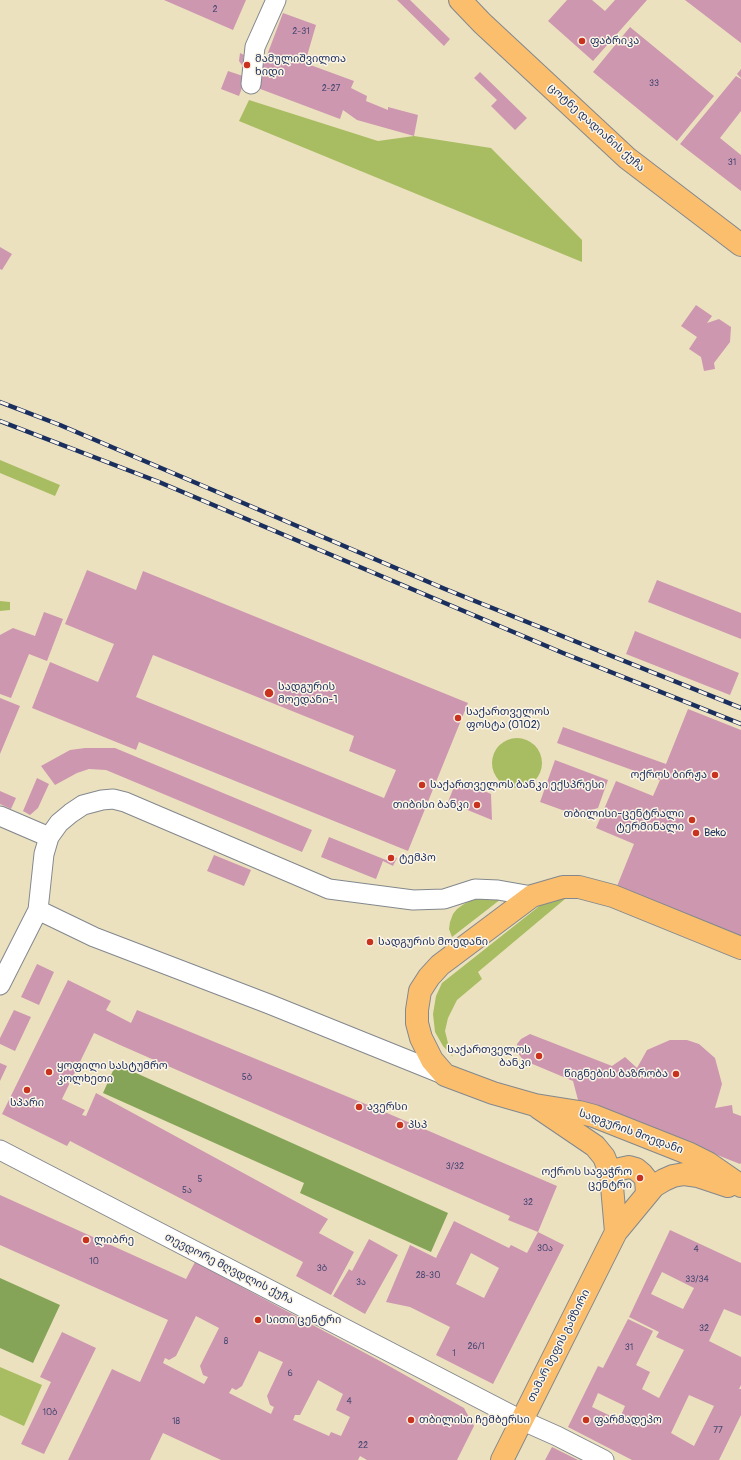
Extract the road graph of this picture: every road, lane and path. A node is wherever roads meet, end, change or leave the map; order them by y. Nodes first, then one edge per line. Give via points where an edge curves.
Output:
1 (276, 0) edge
2 (460, 0) edge
3 (251, 84) dead end
4 (741, 245) edge
5 (0, 816) edge
6 (49, 837) junction
7 (532, 896) junction
8 (38, 910) junction
9 (741, 948) edge
10 (0, 985) edge
11 (445, 1075) junction
12 (535, 1105) junction
13 (0, 1150) edge
14 (611, 1175) junction
15 (741, 1186) edge
16 (741, 1190) edge
17 (647, 1194) junction
18 (616, 1232) junction
19 (521, 1420) junction
20 (502, 1460) edge
21 (604, 1460) edge

1 - 3 street via 255,47
2 - 4 main road, ცოტნე დადიანის ქუჩა via 627,158
5 - 6 street
6 - 7 street, სადგურის მოედანი via 59,823 83,805 113,799 155,814 329,889 413,900 444,899 475,890 498,890
6 - 8 street, სადგურის მოედანი via 44,854
7 - 9 main road, სადგურის მოედანი via 563,886 579,887 613,896
7 - 11 main road, სადგურის მოედანი via 440,965 420,991 417,1016 421,1038 432,1060
8 - 10 street
8 - 11 street, სადგურის მოედანი via 94,937
11 - 12 main road, სადგურის მოედანი via 493,1094
12 - 14 main road via 595,1146 604,1156
12 - 15 main road, სადგურის მოედანი via 594,1116 690,1154
13 - 19 street, თევდორე მღვდლის ქუჩა
14 - 17 main road via 620,1169 636,1169 646,1179
14 - 18 main road
16 - 17 main road, თამარ მეფის გამზირი via 684,1174 664,1180
17 - 18 main road, თამარ მეფის გამზირი
18 - 19 main road, თამარ მეფის გამზირი
19 - 20 main road, თამარ მეფის გამზირი
19 - 21 street, თევდორე მღვდლის ქუჩა

